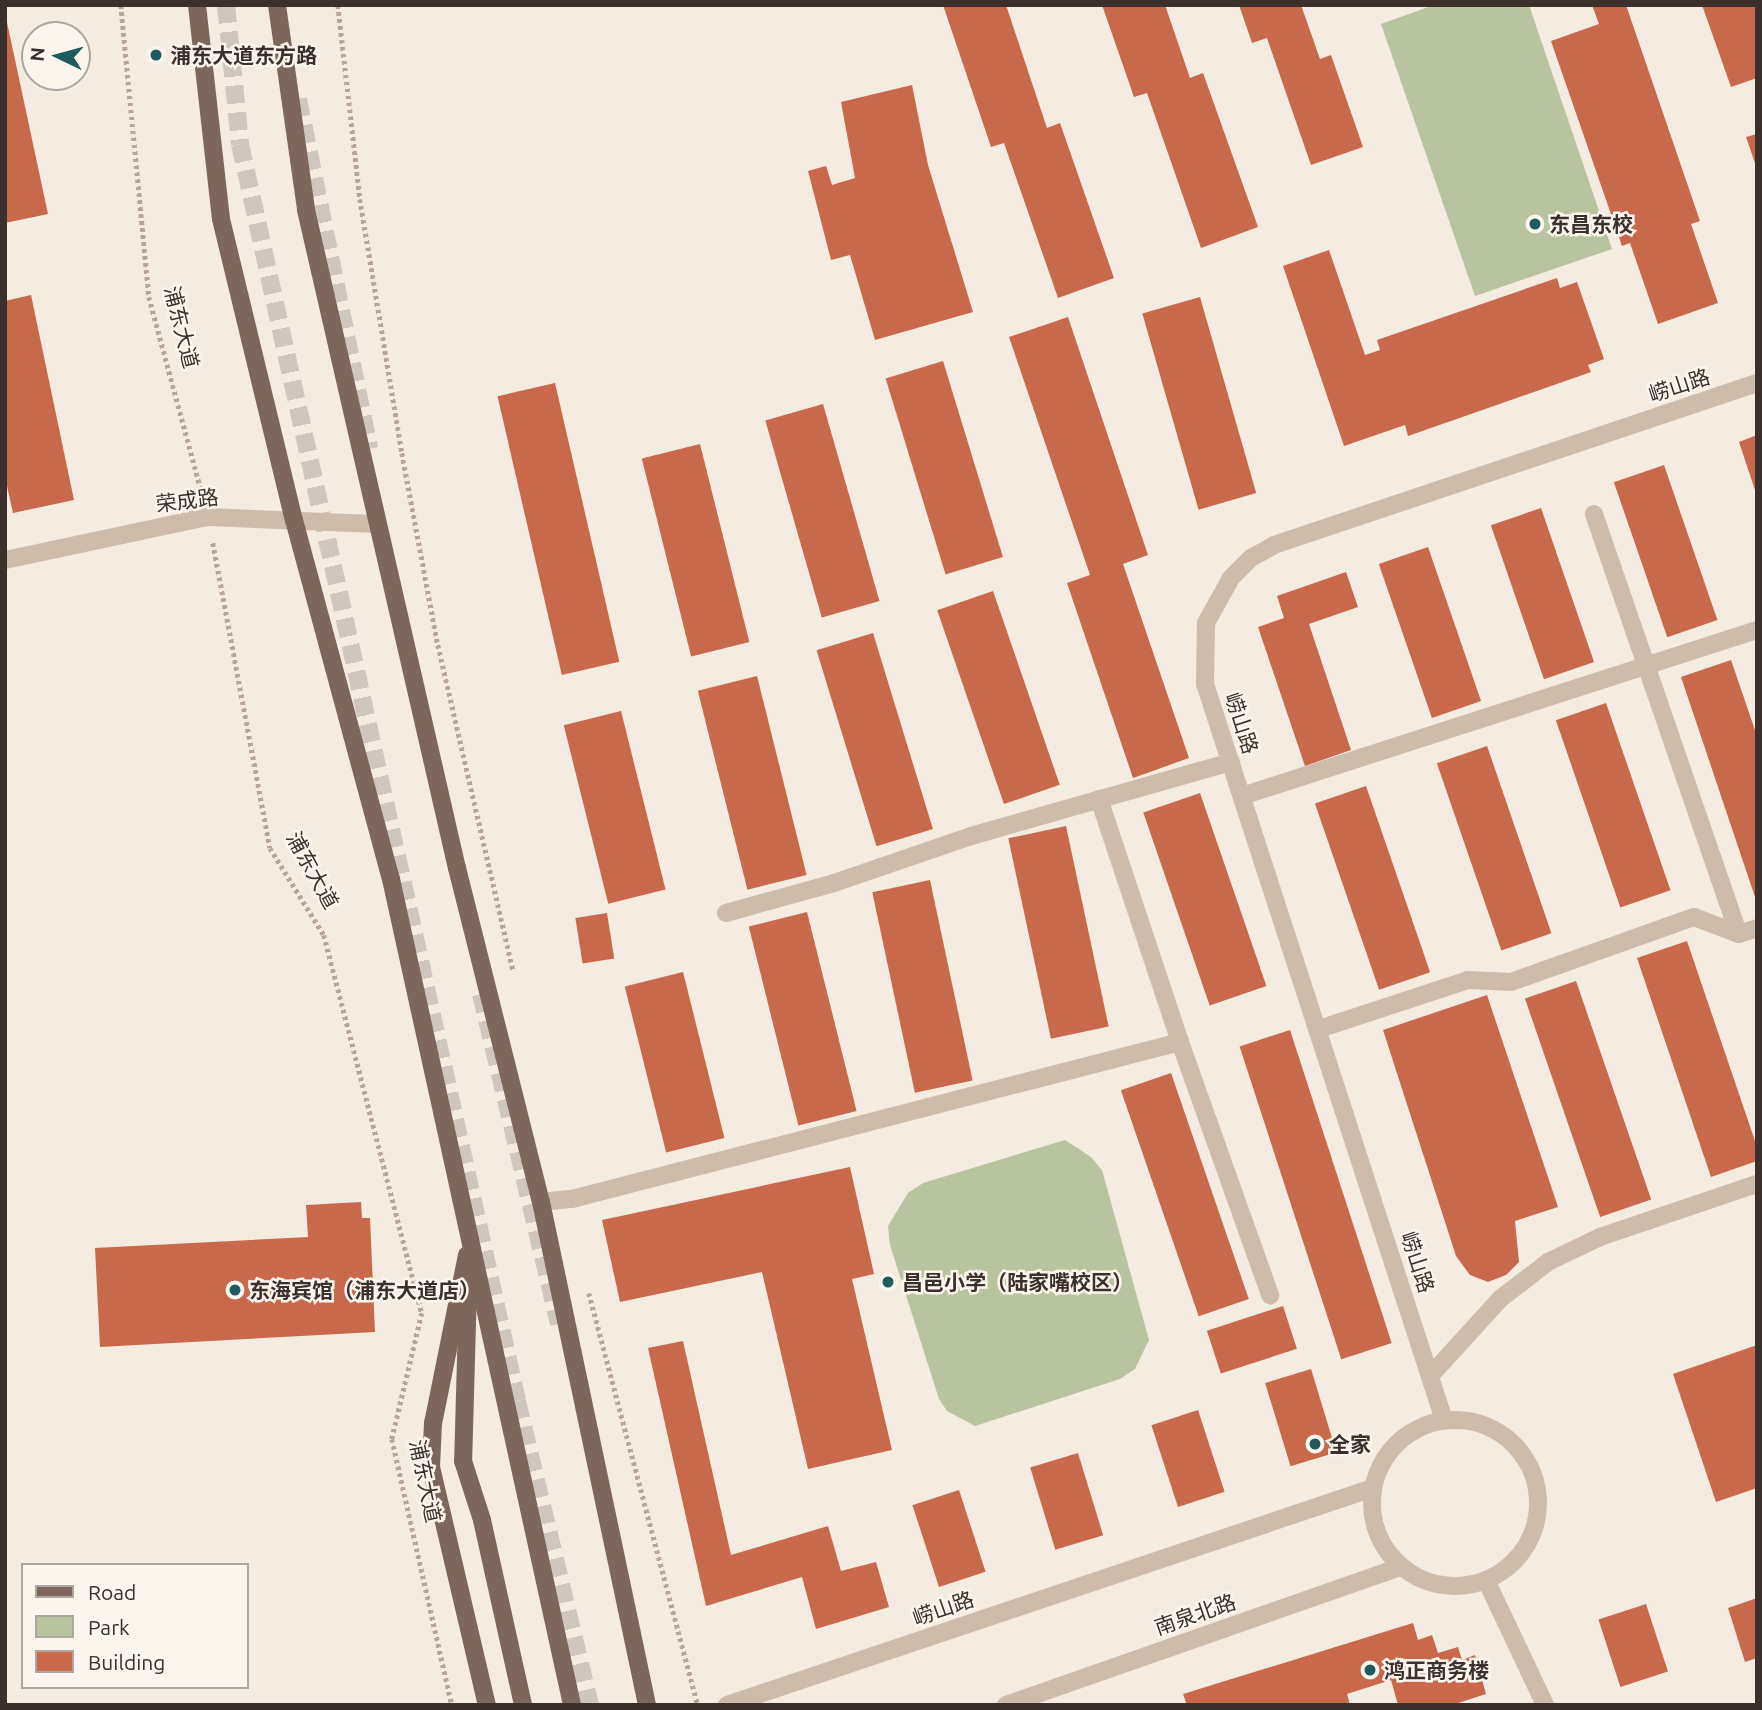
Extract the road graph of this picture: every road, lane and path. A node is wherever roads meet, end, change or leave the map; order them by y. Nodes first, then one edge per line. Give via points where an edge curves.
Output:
1 (121, 5) edge
2 (197, 5) edge
3 (277, 5) edge
4 (338, 5) edge
5 (1757, 383) edge
6 (1594, 514) dead end
7 (208, 517) junction
8 (294, 520) junction
9 (378, 524) junction
10 (5, 560) edge
11 (1757, 630) edge
12 (1647, 666) junction
13 (1231, 762) junction
14 (1242, 796) junction
15 (1100, 799) junction
16 (726, 913) dead end
17 (1757, 928) edge
18 (1739, 934) junction
19 (515, 983) dead end
20 (1319, 1029) junction
21 (1180, 1042) junction
22 (1757, 1184) edge
23 (541, 1202) junction
24 (469, 1248) junction
25 (586, 1280) dead end
26 (1270, 1295) dead end
27 (1430, 1376) junction
28 (1444, 1420) junction
29 (1373, 1488) junction
30 (1400, 1567) junction
31 (1486, 1580) junction
32 (452, 1705) edge
33 (487, 1705) edge
34 (523, 1705) edge
35 (572, 1705) edge
36 (647, 1705) edge
37 (698, 1705) edge
38 (727, 1705) edge
39 (1006, 1705) edge
40 (1545, 1705) edge

1 - 7 path, 浦东大道 via 149,297
2 - 8 main road via 221,219
3 - 9 main road via 306,210
4 - 19 path via 360,199 401,453 438,645
5 - 13 street, 崂山路 via 1319,528 1251,558 1216,598 1206,622 1202,652 1205,684
6 - 12 street
7 - 8 street, 荣成路
7 - 10 street, 荣成路
7 - 32 path, 浦东大道 via 270,848 324,935 422,1313 392,1439
8 - 9 street, 荣成路
8 - 24 main road via 391,879
9 - 23 main road via 457,868
11 - 12 street
12 - 14 street
12 - 18 street
13 - 14 street, 崂山路
13 - 15 street
14 - 20 street, 崂山路
15 - 16 street
15 - 21 street
17 - 18 street
18 - 20 street via 1694,917 1511,982 1468,980
20 - 27 street, 崂山路
21 - 23 street via 586,1196
21 - 26 street
22 - 27 street via 1600,1237 1548,1262 1490,1308
23 - 36 main road
24 - 33 main road via 433,1423 431,1467
24 - 34 main road via 463,1461 482,1520
24 - 35 main road
25 - 37 path
27 - 28 street, 崂山路
28 - 29 street via 1419,1427 1397,1442 1381,1463
28 - 31 street via 1472,1421 1499,1432 1520,1450 1534,1475 1539,1503 1534,1530 1520,1555
29 - 30 street via 1375,1529
29 - 38 street, 崂山路
30 - 31 street via 1422,1581 1448,1587
30 - 39 street, 南泉北路
31 - 40 street

